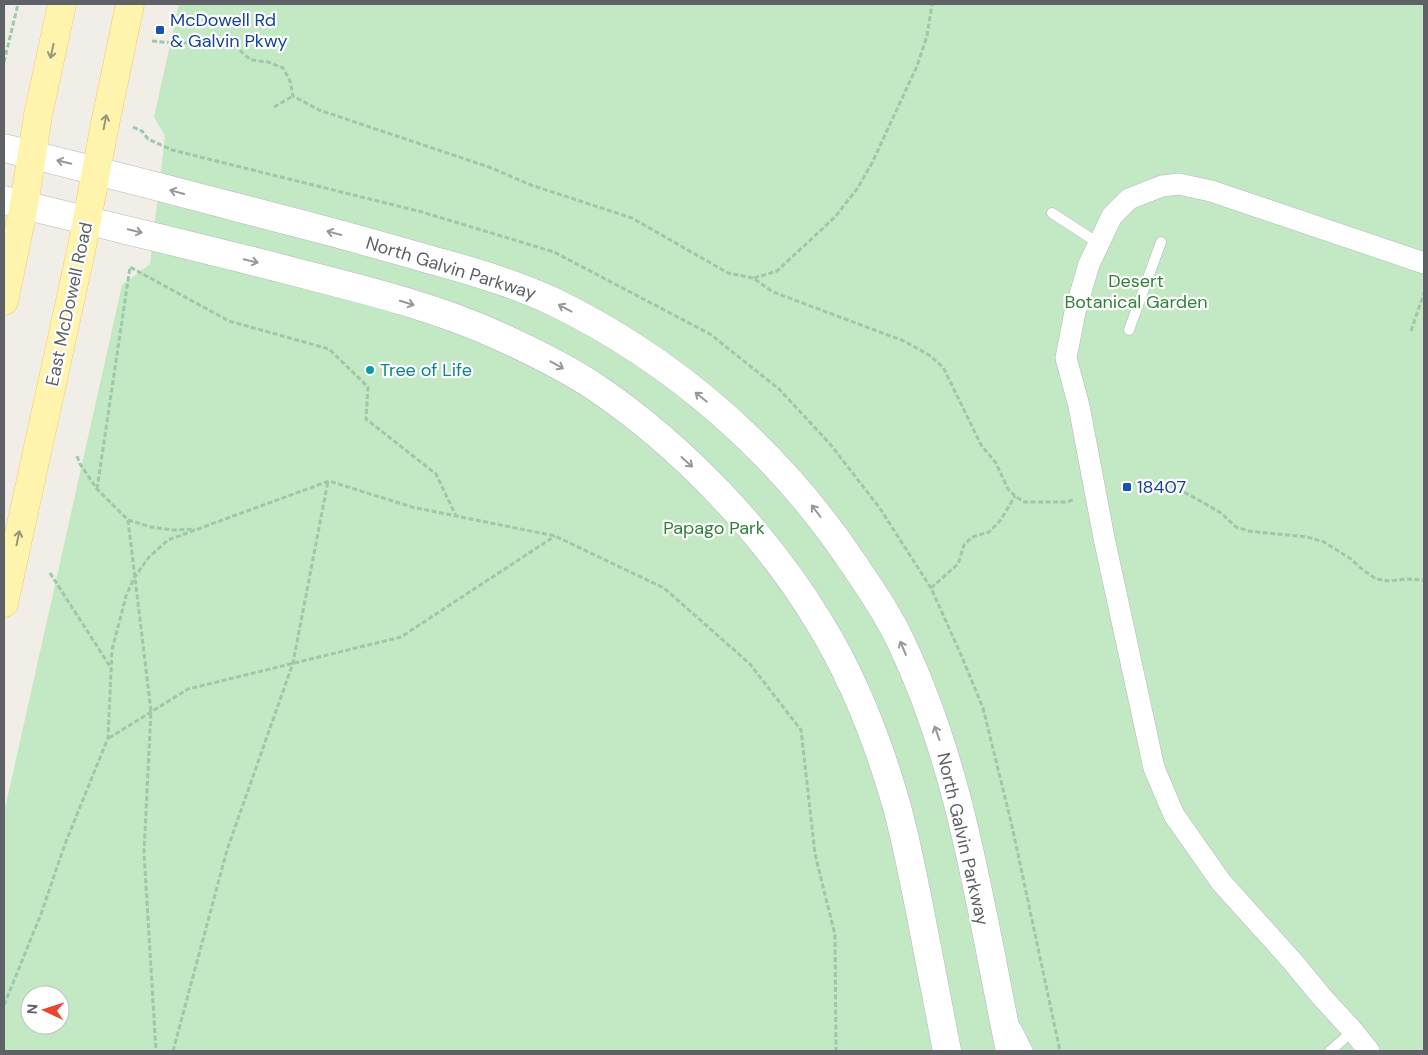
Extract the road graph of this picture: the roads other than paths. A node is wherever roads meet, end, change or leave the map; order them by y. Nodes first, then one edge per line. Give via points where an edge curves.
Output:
1 (62, 4) edge
2 (130, 4) edge
3 (4, 148) edge
4 (32, 155) junction
5 (96, 170) junction
6 (14, 202) edge
7 (1052, 213) dead end
8 (88, 220) junction
9 (1161, 242) dead end
10 (1098, 243) junction
11 (1424, 263) edge
12 (4, 301) edge
13 (1130, 330) dead end
14 (4, 603) edge
15 (996, 985) junction
16 (1353, 1031) junction
17 (947, 1051) edge
18 (1010, 1051) edge
19 (1028, 1051) edge
20 (1330, 1051) edge
21 (1369, 1051) edge

1 -> 4 main road
5 -> 2 main road, East McDowell Road
3 - 4 main road, North Galvin Parkway
5 -> 4 main road, North Galvin Parkway
4 - 6 main road
5 - 8 main road, East McDowell Road
15 -> 5 main road, North Galvin Parkway via 958,799 922,693 899,638 867,584 813,507 746,435 702,396 632,346 513,284
6 - 8 main road
6 - 12 main road
7 - 10 lane
14 -> 8 main road, East McDowell Road
8 -> 17 main road via 345,285 447,315 489,332 598,388 698,472 750,526 787,574 819,622 845,670 892,788 906,840
9 - 13 lane
10 - 11 street via 1112,216 1129,198 1162,186 1179,184 1211,191
10 - 16 street via 1075,312 1066,358 1154,768 1174,815 1221,882
15 - 18 main road, North Galvin Parkway
15 - 19 lane
16 - 20 lane
16 - 21 street

